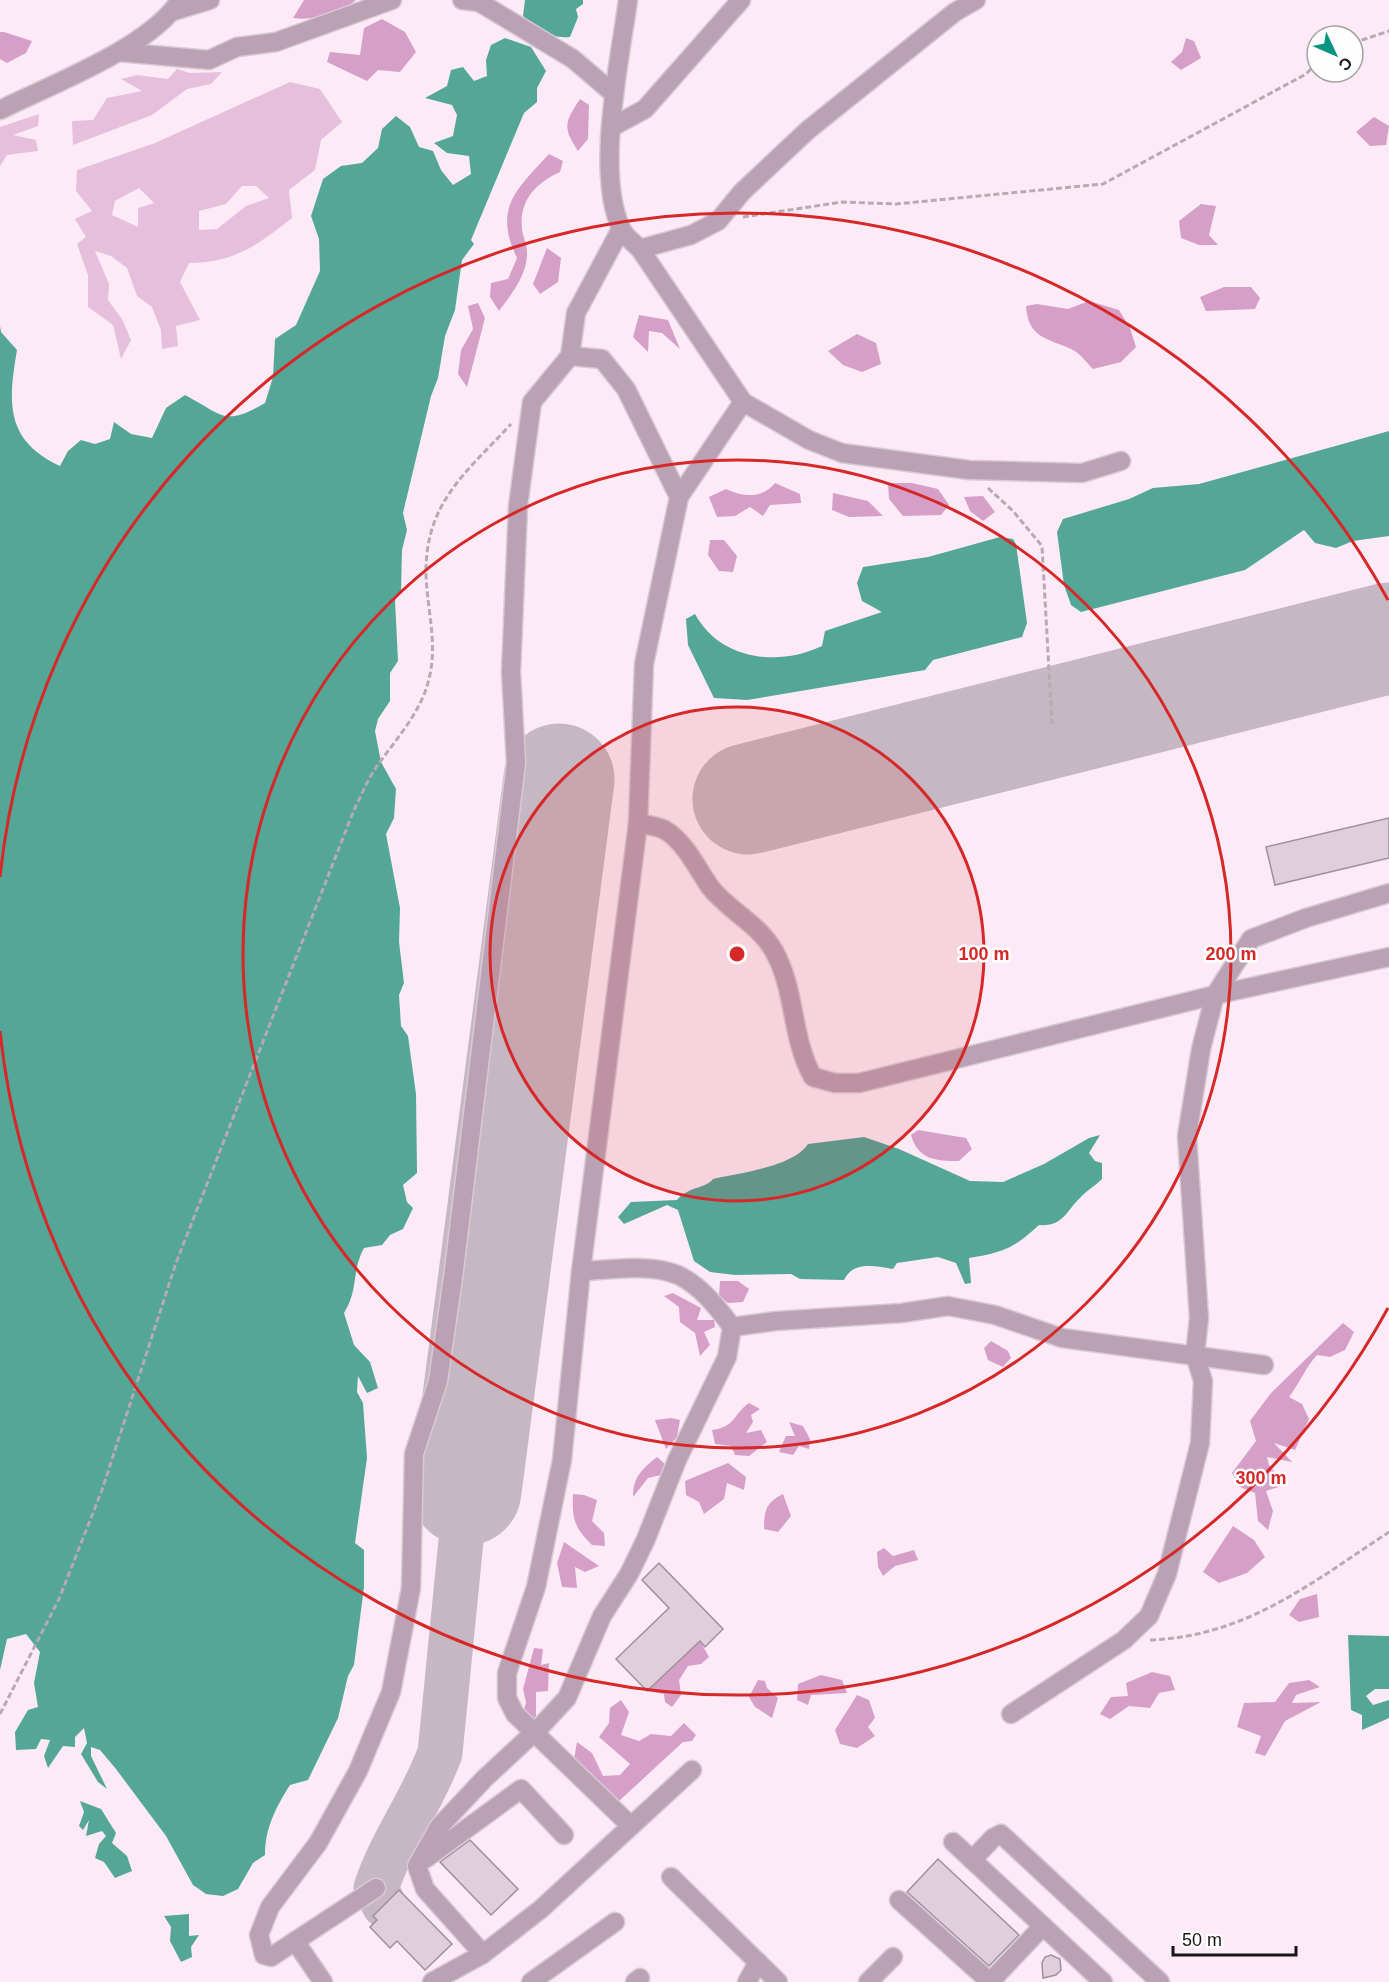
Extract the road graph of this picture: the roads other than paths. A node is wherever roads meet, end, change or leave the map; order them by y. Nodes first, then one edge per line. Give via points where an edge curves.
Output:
1 (210, 0) edge
2 (392, 0) edge
3 (462, 0) edge
4 (628, 0) edge
5 (741, 0) edge
6 (976, 0) edge
7 (177, 5) edge
8 (119, 52) junction
9 (614, 94) junction
10 (0, 110) edge
11 (612, 127) junction
12 (621, 229) junction
13 (640, 249) junction
14 (570, 356) junction
15 (743, 402) junction
16 (1121, 461) dead end
17 (679, 497) junction
18 (638, 823) junction
19 (1389, 893) edge
20 (1389, 957) edge
21 (1215, 995) junction
22 (581, 1271) junction
23 (732, 1327) junction
24 (1195, 1355) junction
25 (1264, 1365) dead end
26 (1011, 1714) dead end
27 (534, 1733) junction
28 (692, 1770) dead end
29 (631, 1826) junction
30 (564, 1835) dead end
31 (953, 1842) dead end
32 (972, 1860) junction
33 (417, 1866) junction
34 (671, 1877) dead end
35 (376, 1887) dead end
36 (899, 1900) dead end
37 (615, 1922) dead end
38 (1043, 1926) junction
39 (295, 1941) junction
40 (483, 1953) junction
41 (893, 1957) dead end
42 (758, 1962) junction
43 (323, 1982) edge
44 (432, 1982) edge
45 (531, 1982) edge
46 (747, 1982) edge
47 (778, 1982) edge
48 (868, 1982) edge
49 (1103, 1982) edge
50 (1160, 1982) edge

1 - 7 lane
2 - 8 lane via 276,42 237,47 209,60
3 - 9 lane via 479,2 573,59
4 - 9 lane
5 - 11 lane via 645,109
6 - 13 lane via 955,12 808,130 742,192 718,221 691,235
7 - 8 lane
8 - 10 lane
9 - 11 lane
11 - 12 lane via 610,185
12 - 13 lane
12 - 14 lane via 576,313
13 - 15 lane
14 - 17 lane via 602,359 626,389
14 - 39 lane via 532,402 518,506 511,672 516,763 438,1381 414,1454 411,1588 391,1692 358,1772 318,1844 270,1907 260,1935 267,1958
15 - 16 lane via 809,440 842,453 969,470 1082,473
15 - 17 lane
17 - 18 lane via 644,664
18 - 21 lane via 664,830 688,854 730,909 758,929 775,952 788,989 803,1059 813,1077 835,1083 859,1083
18 - 22 lane
19 - 21 lane via 1251,939
20 - 21 lane
21 - 24 lane via 1200,1049 1186,1136 1199,1318
22 - 23 lane via 644,1269 678,1275 712,1300
22 - 27 lane via 562,1460 536,1587 507,1673 507,1698 515,1714
23 - 24 lane via 948,1306 995,1315 1062,1338
23 - 27 lane via 727,1357 677,1460 629,1574 602,1616 567,1698
24 - 25 lane
24 - 26 lane via 1203,1381 1200,1443 1167,1574 1149,1616 1124,1640
27 - 29 lane
27 - 33 lane via 439,1827
28 - 29 lane
29 - 40 lane via 541,1909
30 - 33 lane via 521,1789
31 - 32 lane
32 - 38 lane
32 - 50 lane via 1001,1834
33 - 40 lane via 425,1889
34 - 42 lane
35 - 39 lane
36 - 38 lane via 990,1982
37 - 45 lane
38 - 49 lane
39 - 43 lane
40 - 44 lane
41 - 48 lane
42 - 46 lane
42 - 47 lane

